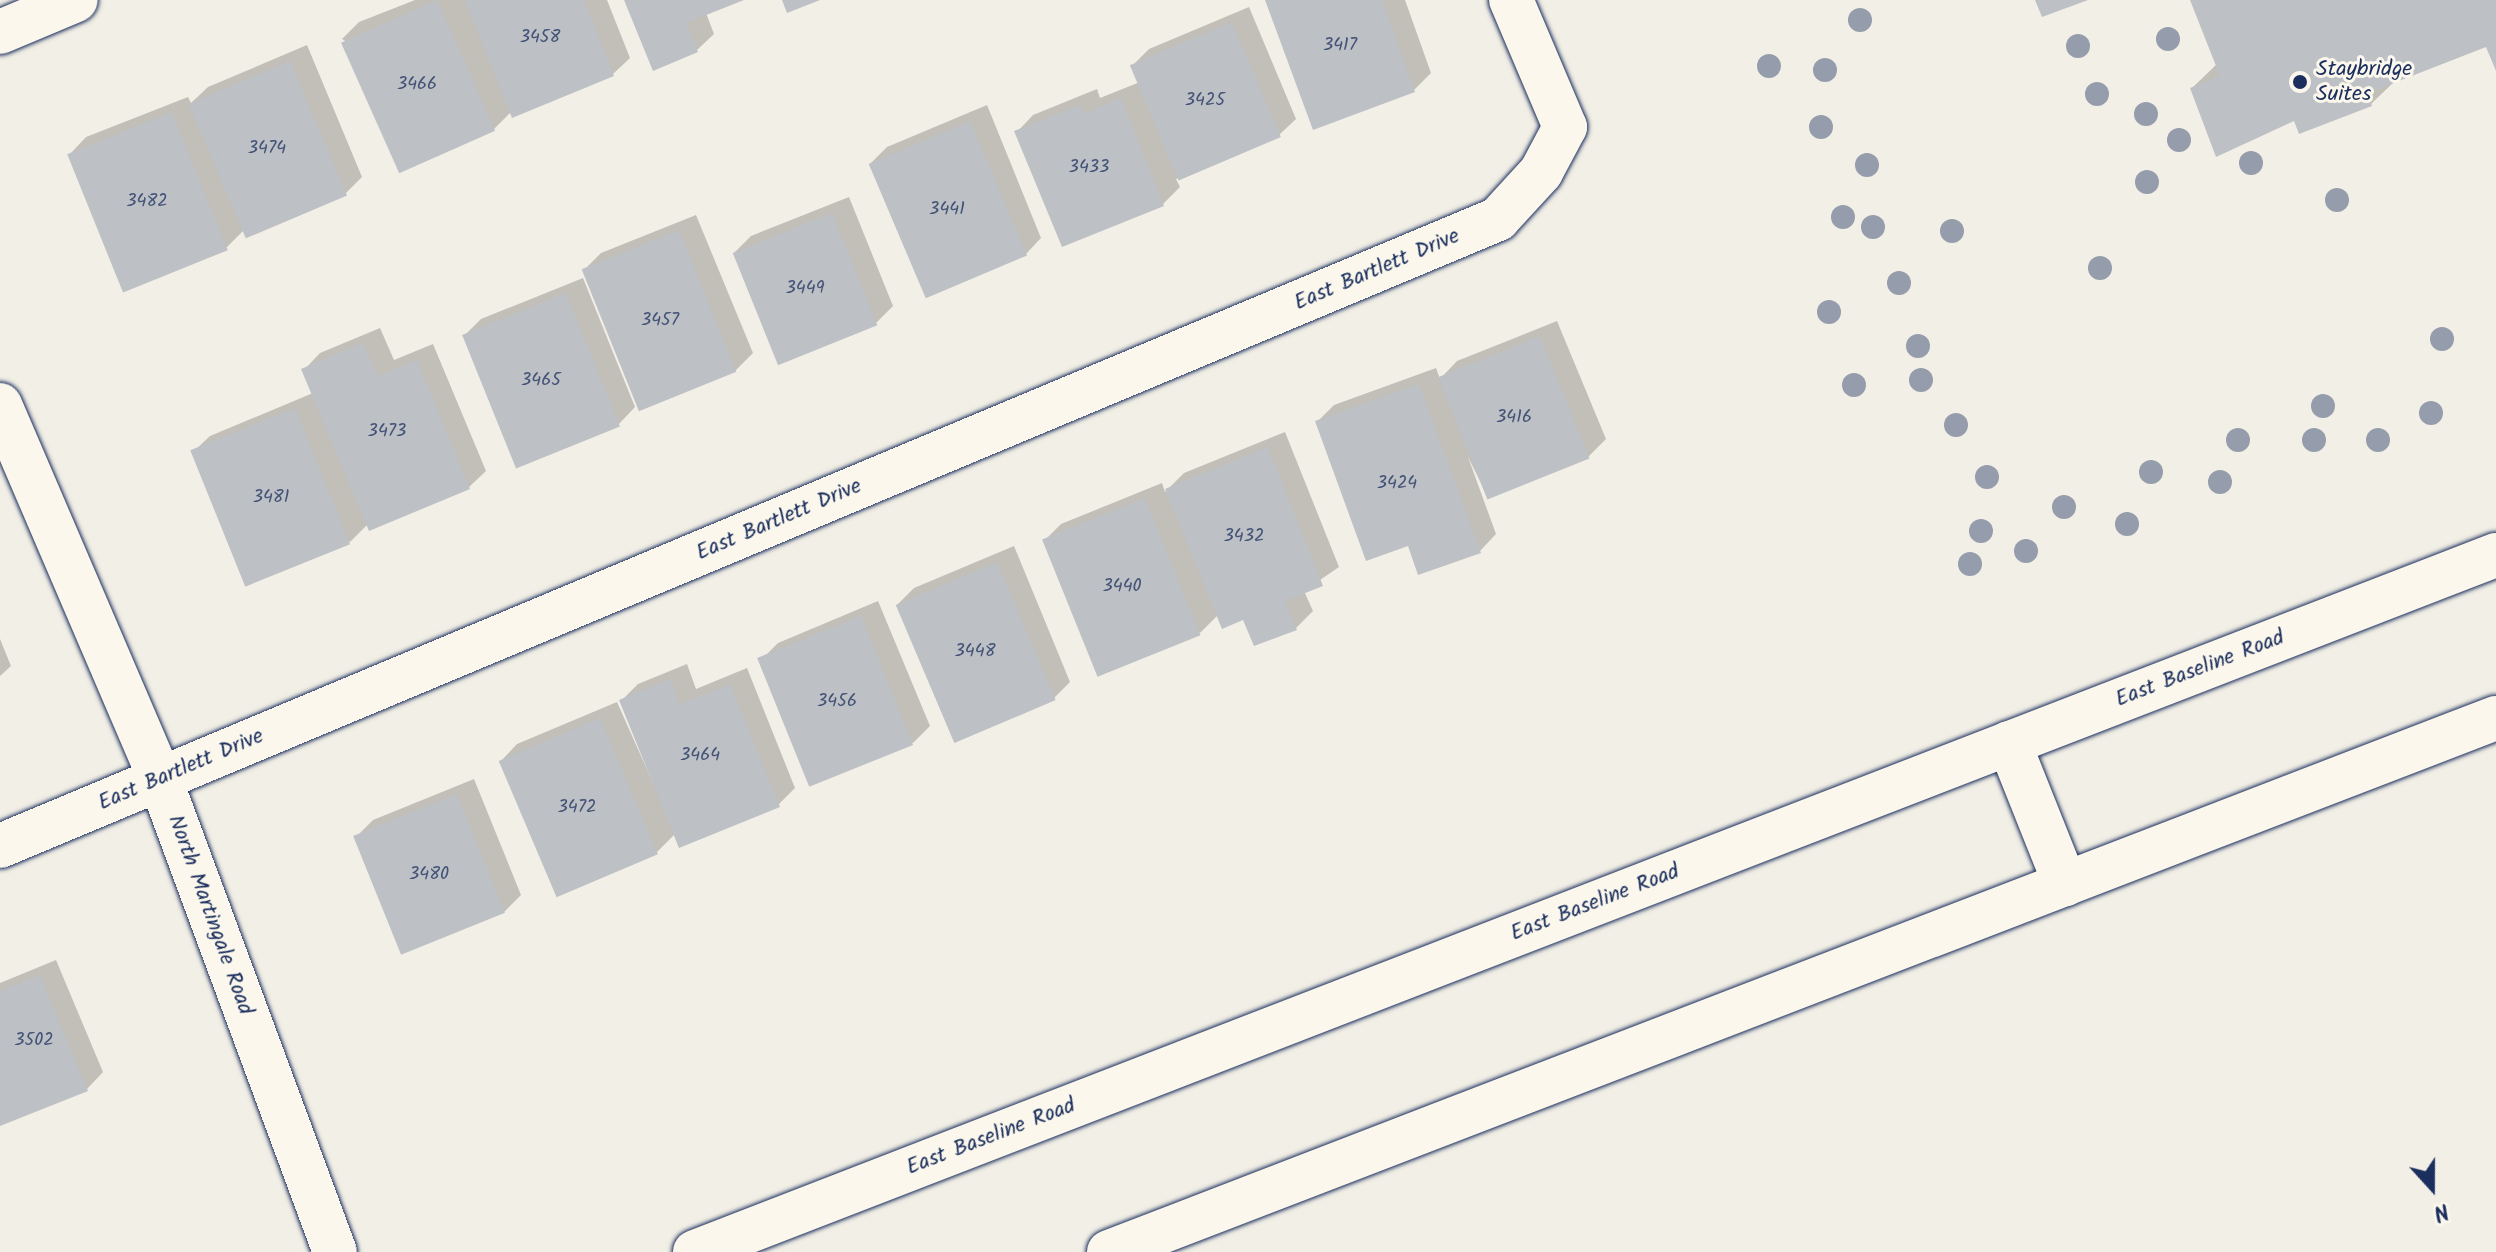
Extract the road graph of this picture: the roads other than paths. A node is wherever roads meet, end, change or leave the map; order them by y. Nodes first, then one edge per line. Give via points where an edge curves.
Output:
1 (76, 0) edge
2 (1511, 0) edge
3 (0, 32) edge
4 (0, 405) edge
5 (2496, 555) edge
6 (2496, 718) edge
7 (2009, 743) junction
8 (160, 779) junction
9 (0, 846) edge
10 (2065, 884) junction
11 (335, 1252) edge
12 (695, 1252) edge
13 (1109, 1252) edge

1 - 3 main road
2 - 8 main road, East Bartlett Drive via 1565,127 1541,172 1498,219
4 - 8 main road, North Martingale Road
5 - 7 main road, East Baseline Road
6 - 10 main road
7 - 10 main road
7 - 12 main road, East Baseline Road
8 - 9 main road, East Bartlett Drive
8 - 11 main road, North Martingale Road
10 - 13 main road

